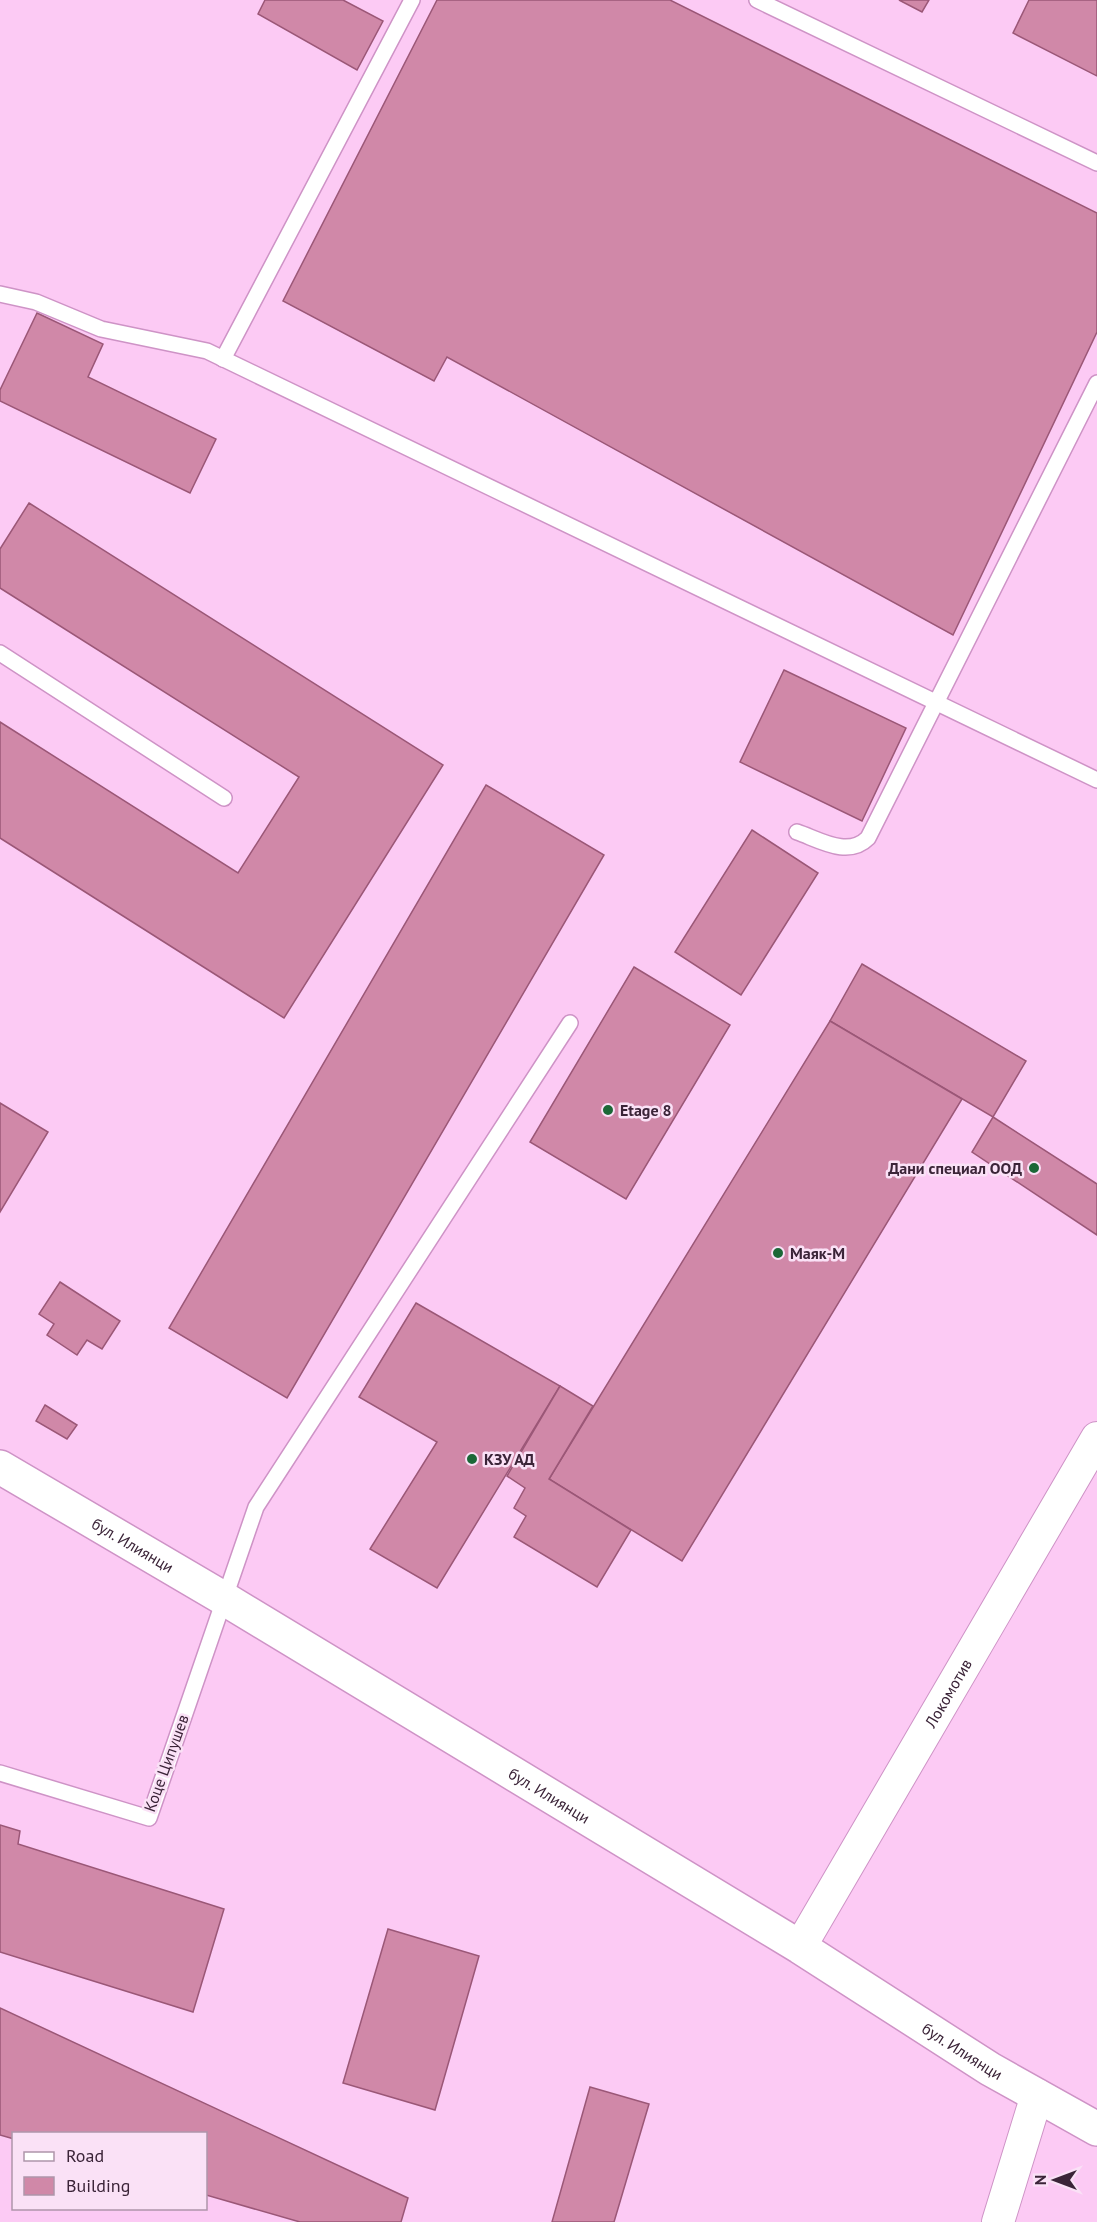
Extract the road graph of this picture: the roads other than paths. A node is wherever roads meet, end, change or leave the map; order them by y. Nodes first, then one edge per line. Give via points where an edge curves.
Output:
1 (412, 0) edge
2 (757, 0) edge
3 (1097, 163) edge
4 (0, 294) edge
5 (223, 359) junction
6 (1097, 383) edge
7 (0, 653) edge
8 (937, 701) junction
9 (1097, 780) edge
10 (224, 798) dead end
11 (796, 832) dead end
12 (570, 1023) dead end
13 (1097, 1438) edge
14 (0, 1467) edge
15 (223, 1599) junction
16 (0, 1773) edge
17 (800, 1947) junction
18 (1037, 2095) junction
19 (1097, 2129) edge
20 (998, 2222) edge

1 - 5 lane
2 - 3 lane
4 - 5 lane via 36,302 101,329 169,341
5 - 8 lane
6 - 8 lane
7 - 10 lane
8 - 9 lane
8 - 11 lane via 868,838 859,847 846,849
12 - 15 lane via 256,1507
13 - 17 street, Локомотив
14 - 15 street, бул. Илиянци
15 - 16 lane, Коце Ципушев via 149,1818
15 - 17 street, бул. Илиянци
17 - 18 street, бул. Илиянци
18 - 19 street, бул. Илиянци
18 - 20 street

